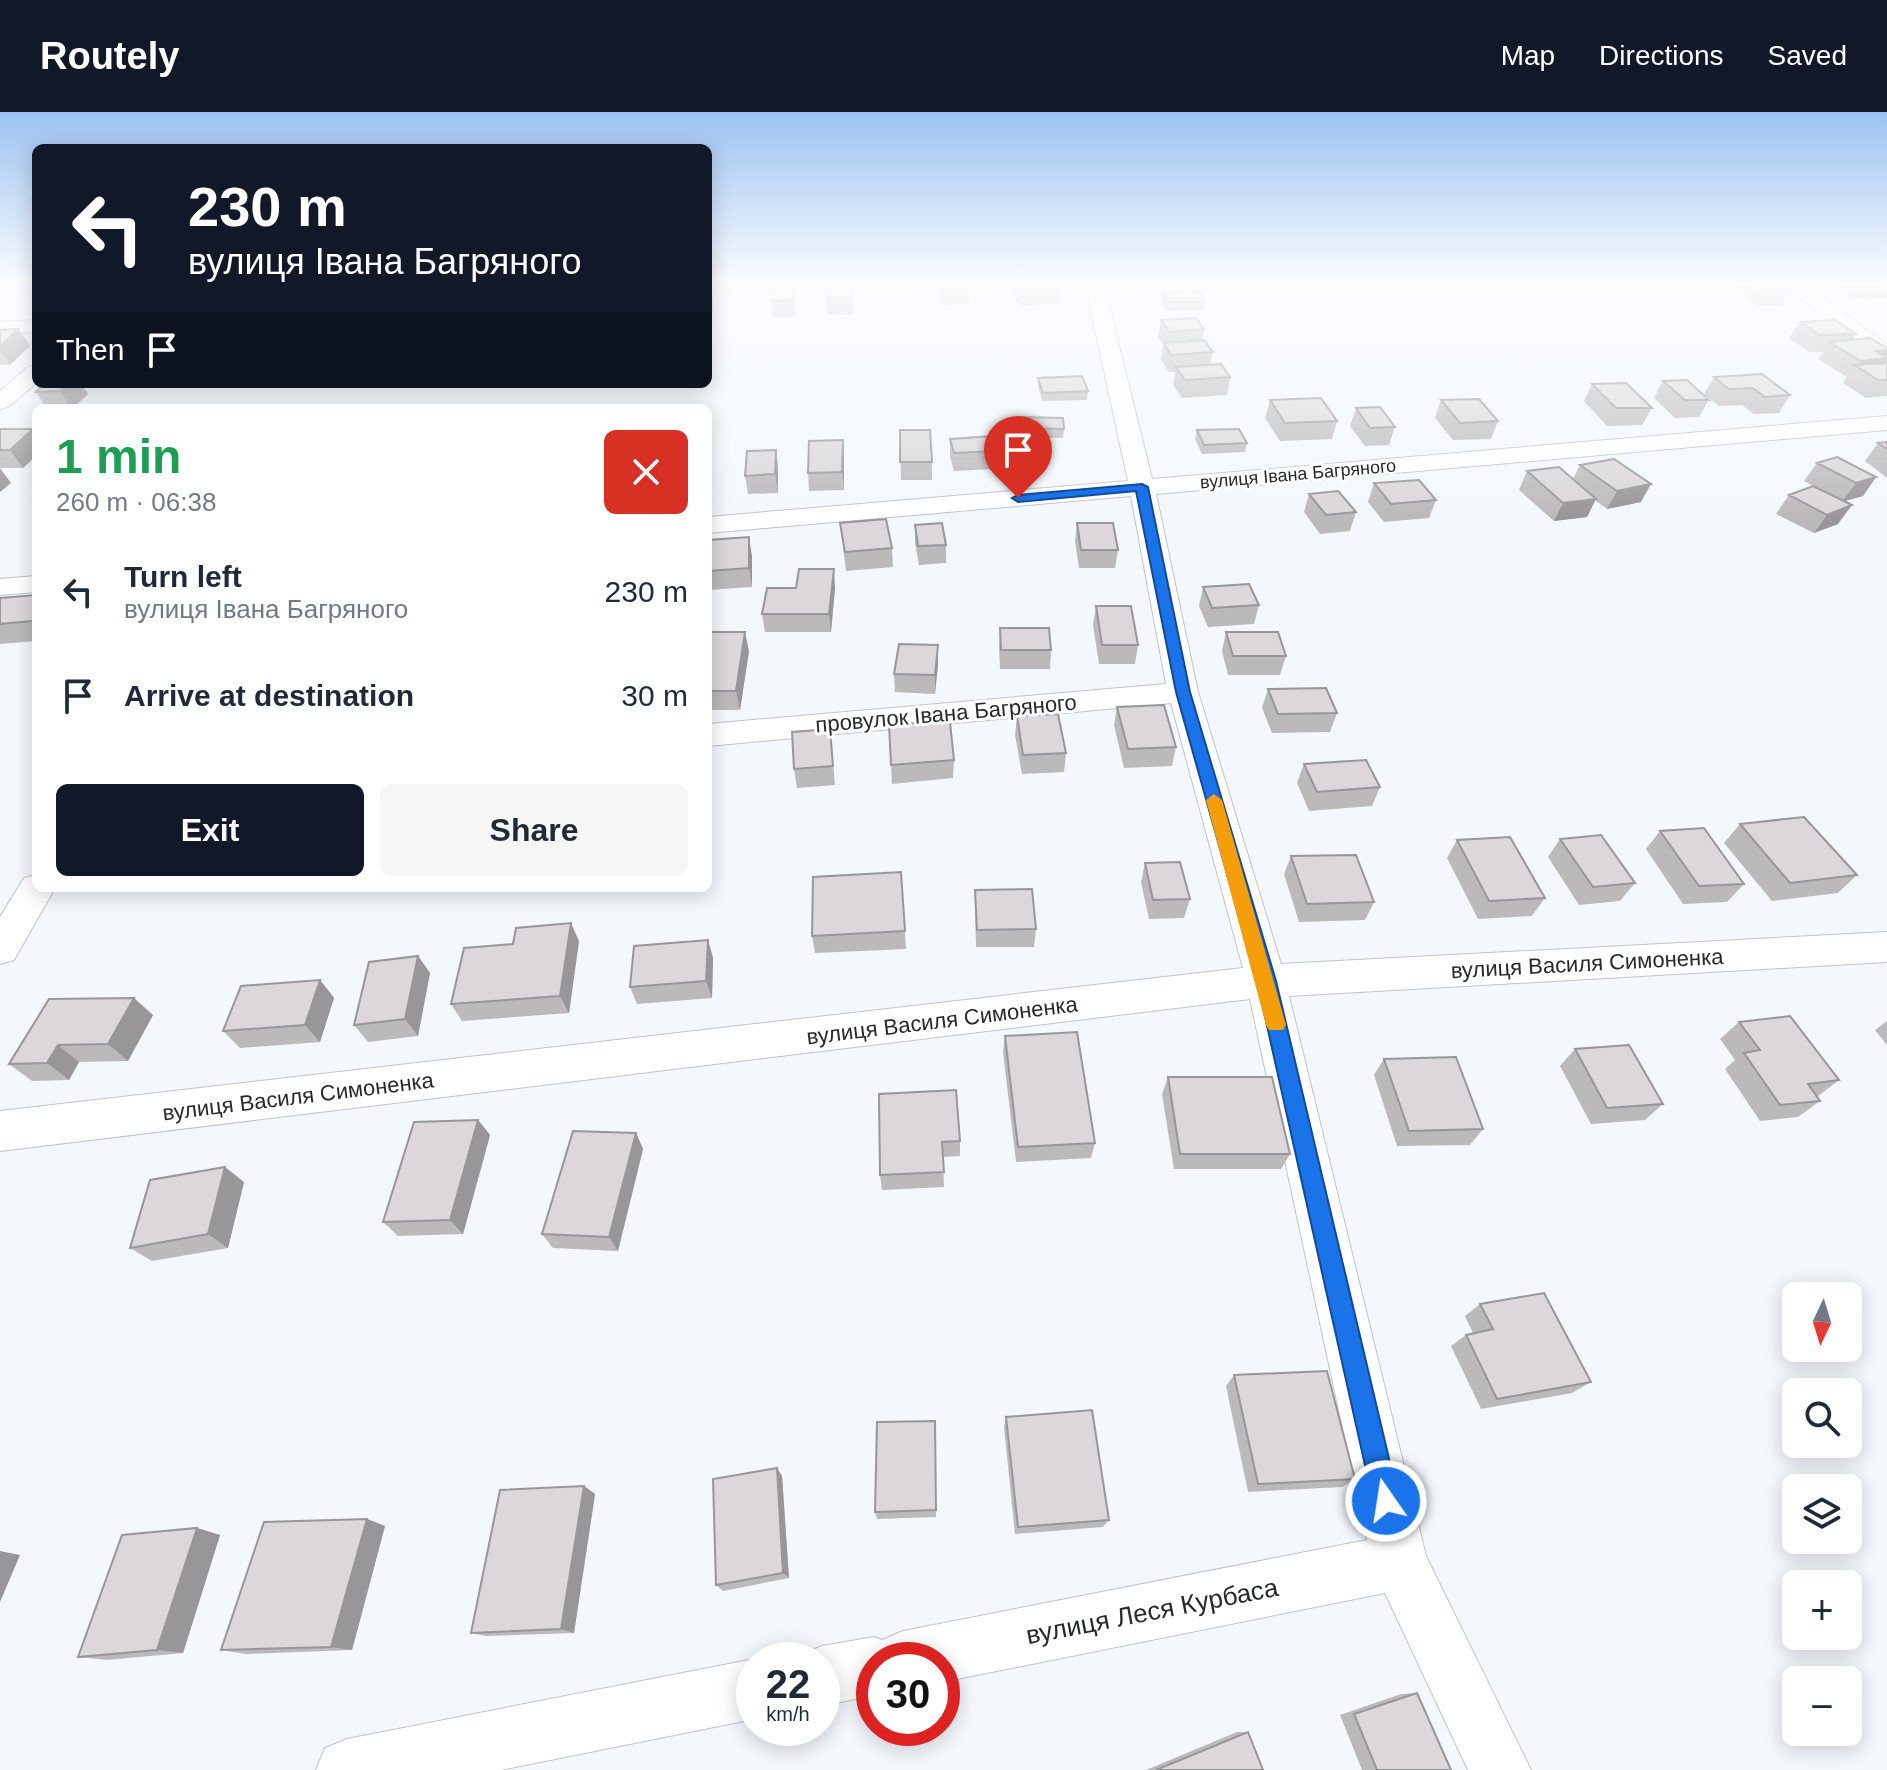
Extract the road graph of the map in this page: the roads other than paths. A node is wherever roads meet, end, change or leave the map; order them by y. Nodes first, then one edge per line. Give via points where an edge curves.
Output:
1 (1112, 361) edge
2 (32, 375) edge
3 (0, 402) edge
4 (1887, 423) edge
5 (1142, 487) junction
6 (712, 525) edge
7 (32, 584) edge
8 (0, 587) edge
9 (1183, 692) junction
10 (712, 735) edge
11 (35, 892) edge
12 (1887, 947) edge
13 (0, 949) edge
14 (1266, 981) junction
15 (0, 1131) edge
16 (1400, 1562) junction
17 (960, 1649) edge
18 (736, 1693) edge
19 (347, 1770) edge
20 (1500, 1770) edge

1 - 5 street
2 - 3 street
4 - 5 street, вулиця Івана Багряного
5 - 6 street, вулиця Івана Багряного
5 - 9 street
7 - 8 street
9 - 10 street, провулок Івана Багряного
9 - 14 street
11 - 13 street
12 - 14 street, вулиця Василя Симоненка
14 - 15 street, вулиця Василя Симоненка
14 - 16 street
16 - 17 street, вулиця Леся Курбаса
16 - 20 street
18 - 19 street

